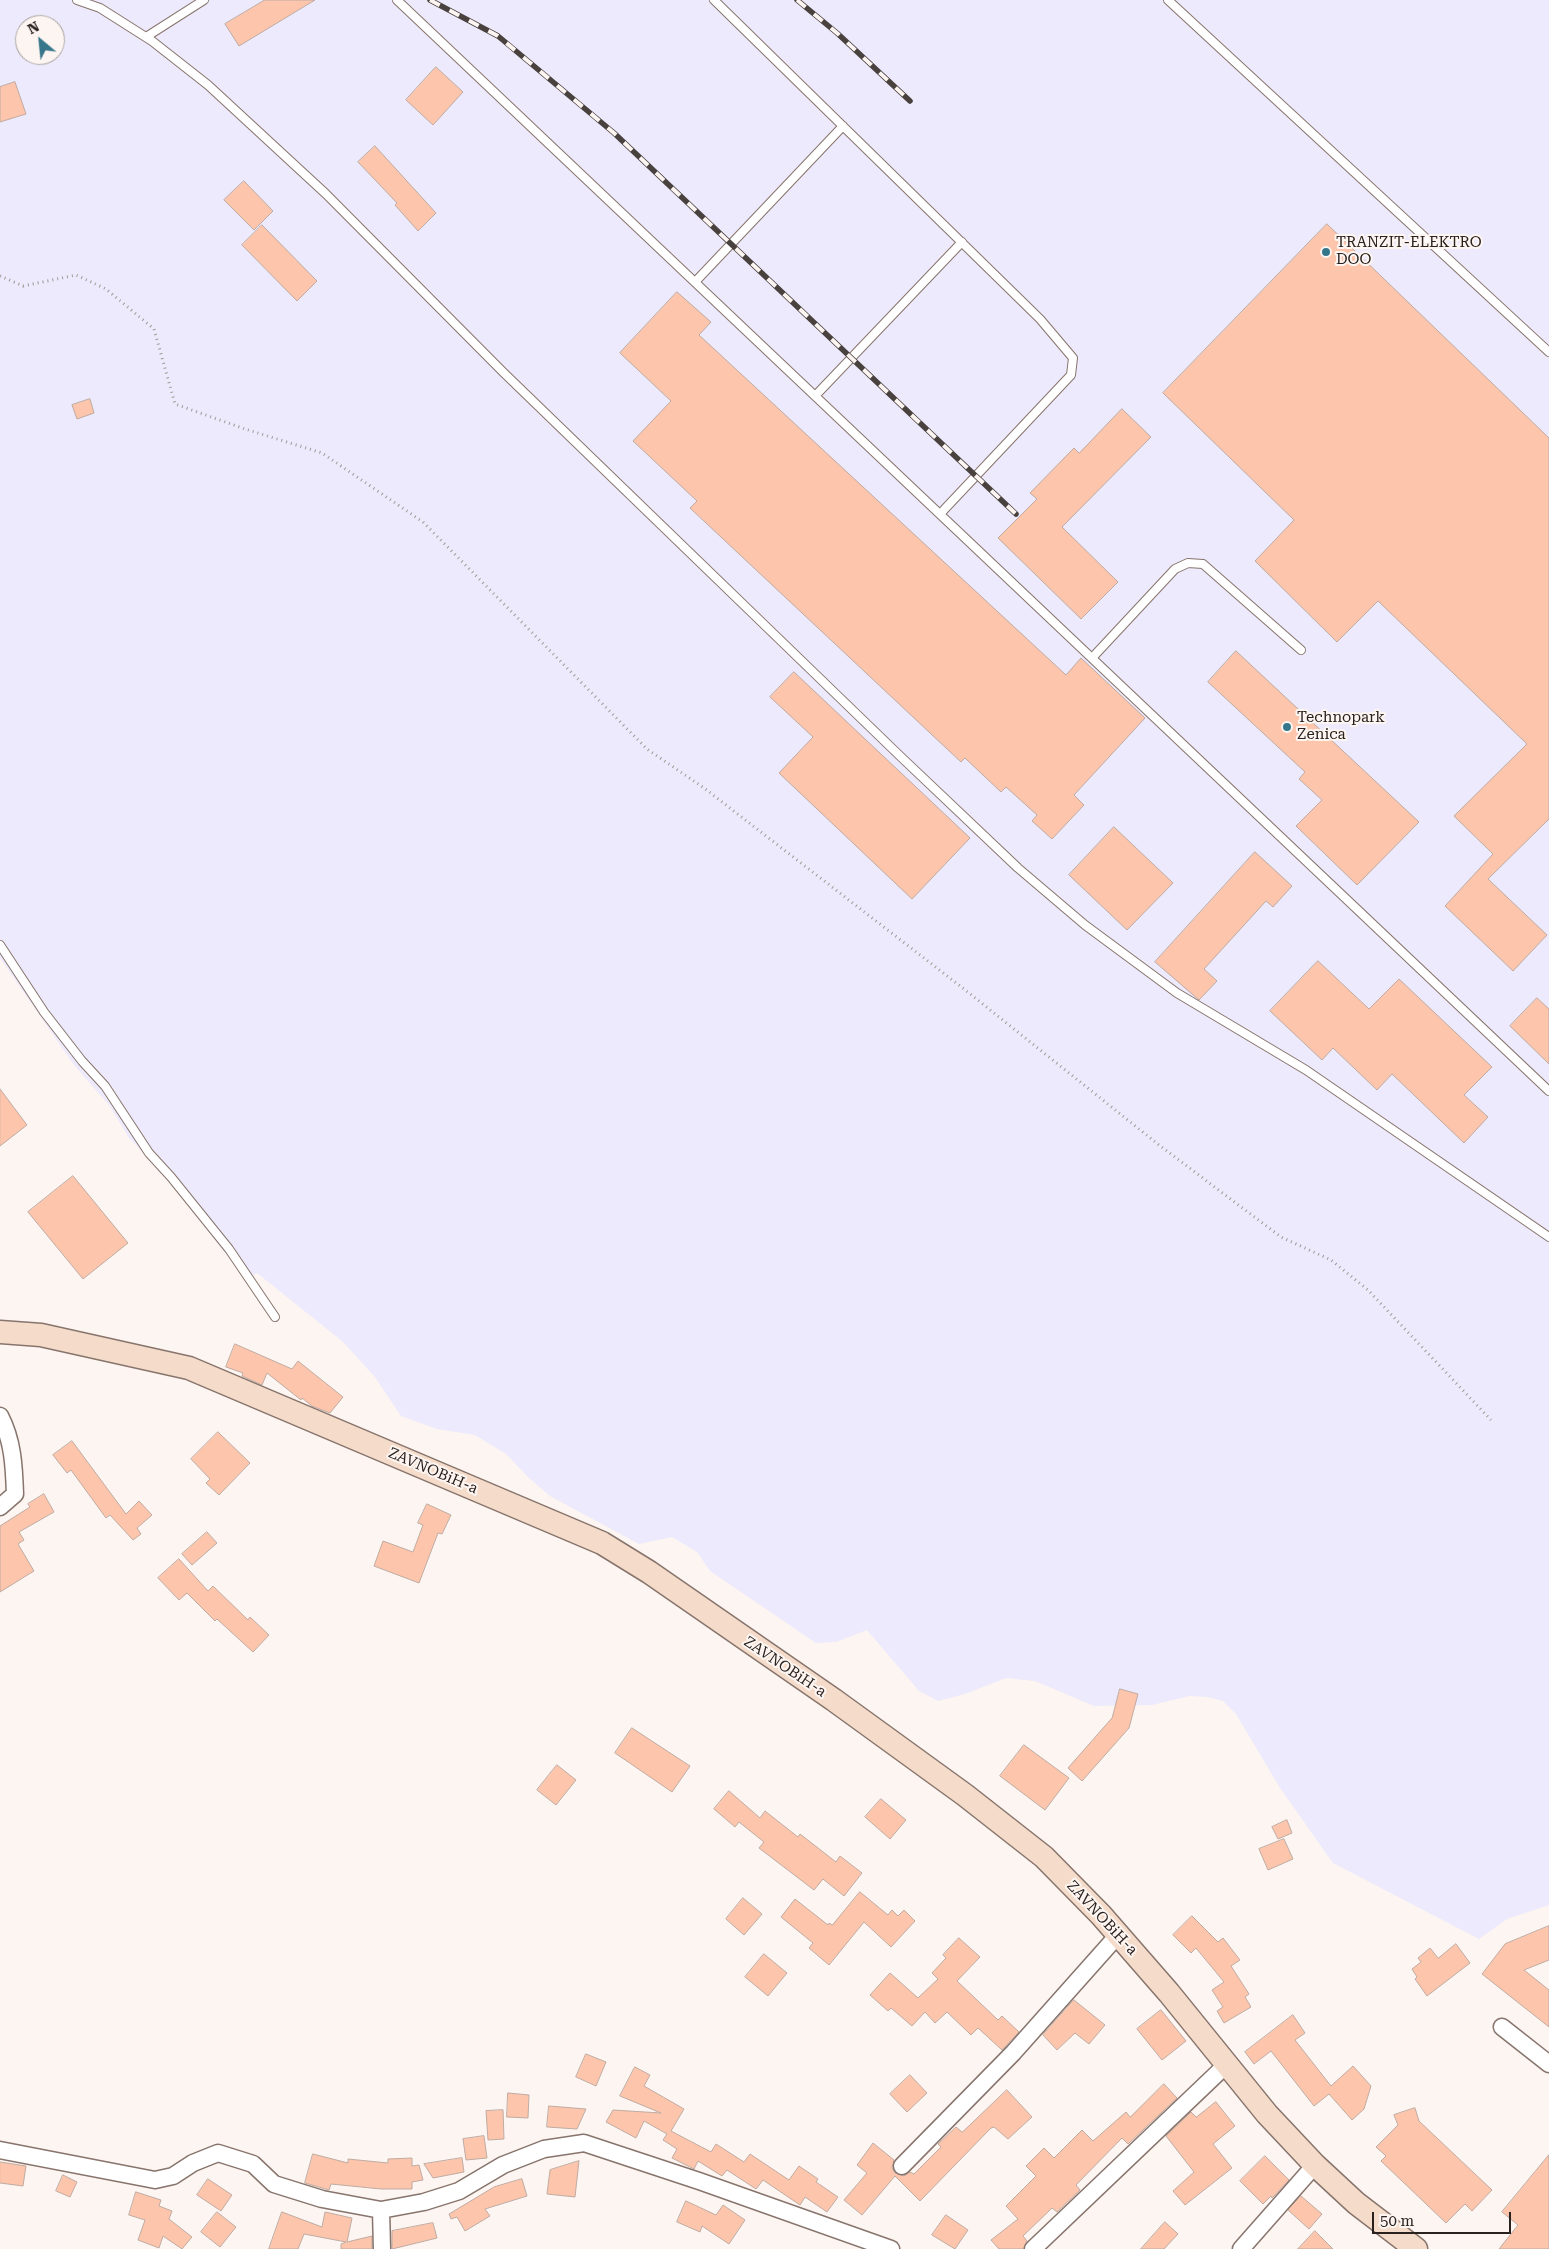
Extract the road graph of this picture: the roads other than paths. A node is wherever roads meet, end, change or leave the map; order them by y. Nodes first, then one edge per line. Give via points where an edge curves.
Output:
1 (77, 0) edge
2 (204, 0) edge
3 (397, 0) edge
4 (714, 0) edge
5 (1168, 0) edge
6 (146, 37) junction
7 (843, 126) junction
8 (962, 242) junction
9 (695, 282) junction
10 (1549, 352) edge
11 (815, 396) junction
12 (940, 514) junction
13 (1301, 650) dead end
14 (1092, 658) junction
15 (0, 945) edge
16 (1549, 1091) edge
17 (1549, 1237) edge
18 (275, 1318) dead end
19 (0, 1332) edge
20 (0, 1416) edge
21 (0, 1508) edge
22 (1118, 1935) junction
23 (1502, 2027) dead end
24 (1227, 2064) junction
25 (1549, 2064) edge
26 (0, 2150) edge
27 (1315, 2165) junction
28 (902, 2166) dead end
29 (381, 2210) junction
30 (382, 2249) edge
31 (891, 2249) edge
32 (1033, 2249) edge
33 (1241, 2249) edge
34 (1416, 2249) edge

1 - 6 lane via 100,8
2 - 6 lane
3 - 9 lane
4 - 7 lane
5 - 10 lane
6 - 17 lane via 208,85 326,194 618,484 1018,868 1085,925 1177,993 1306,1070
7 - 8 lane
7 - 9 lane
8 - 11 lane
8 - 12 lane via 1040,319 1073,358 1071,374
9 - 11 lane
11 - 12 lane
12 - 14 lane
13 - 14 lane via 1203,564 1188,563 1175,569
14 - 16 lane
15 - 18 lane via 44,1012 105,1086 148,1154 171,1177 229,1249
19 - 22 main road, ZAVNOBiH-a via 42,1334 188,1368 602,1543 834,1700 965,1795 1044,1857
20 - 21 street via 8,1433 15,1494
22 - 24 main road, ZAVNOBiH-a
22 - 28 street via 1012,2053
23 - 25 street
24 - 27 main road, ZAVNOBiH-a via 1267,2114
24 - 32 street
26 - 29 street via 155,2180 173,2176 218,2153 253,2164 274,2184 322,2199
27 - 33 street
27 - 34 main road, ZAVNOBiH-a via 1379,2222
29 - 30 street
29 - 31 street via 459,2191 503,2165 544,2149 584,2143 699,2180

